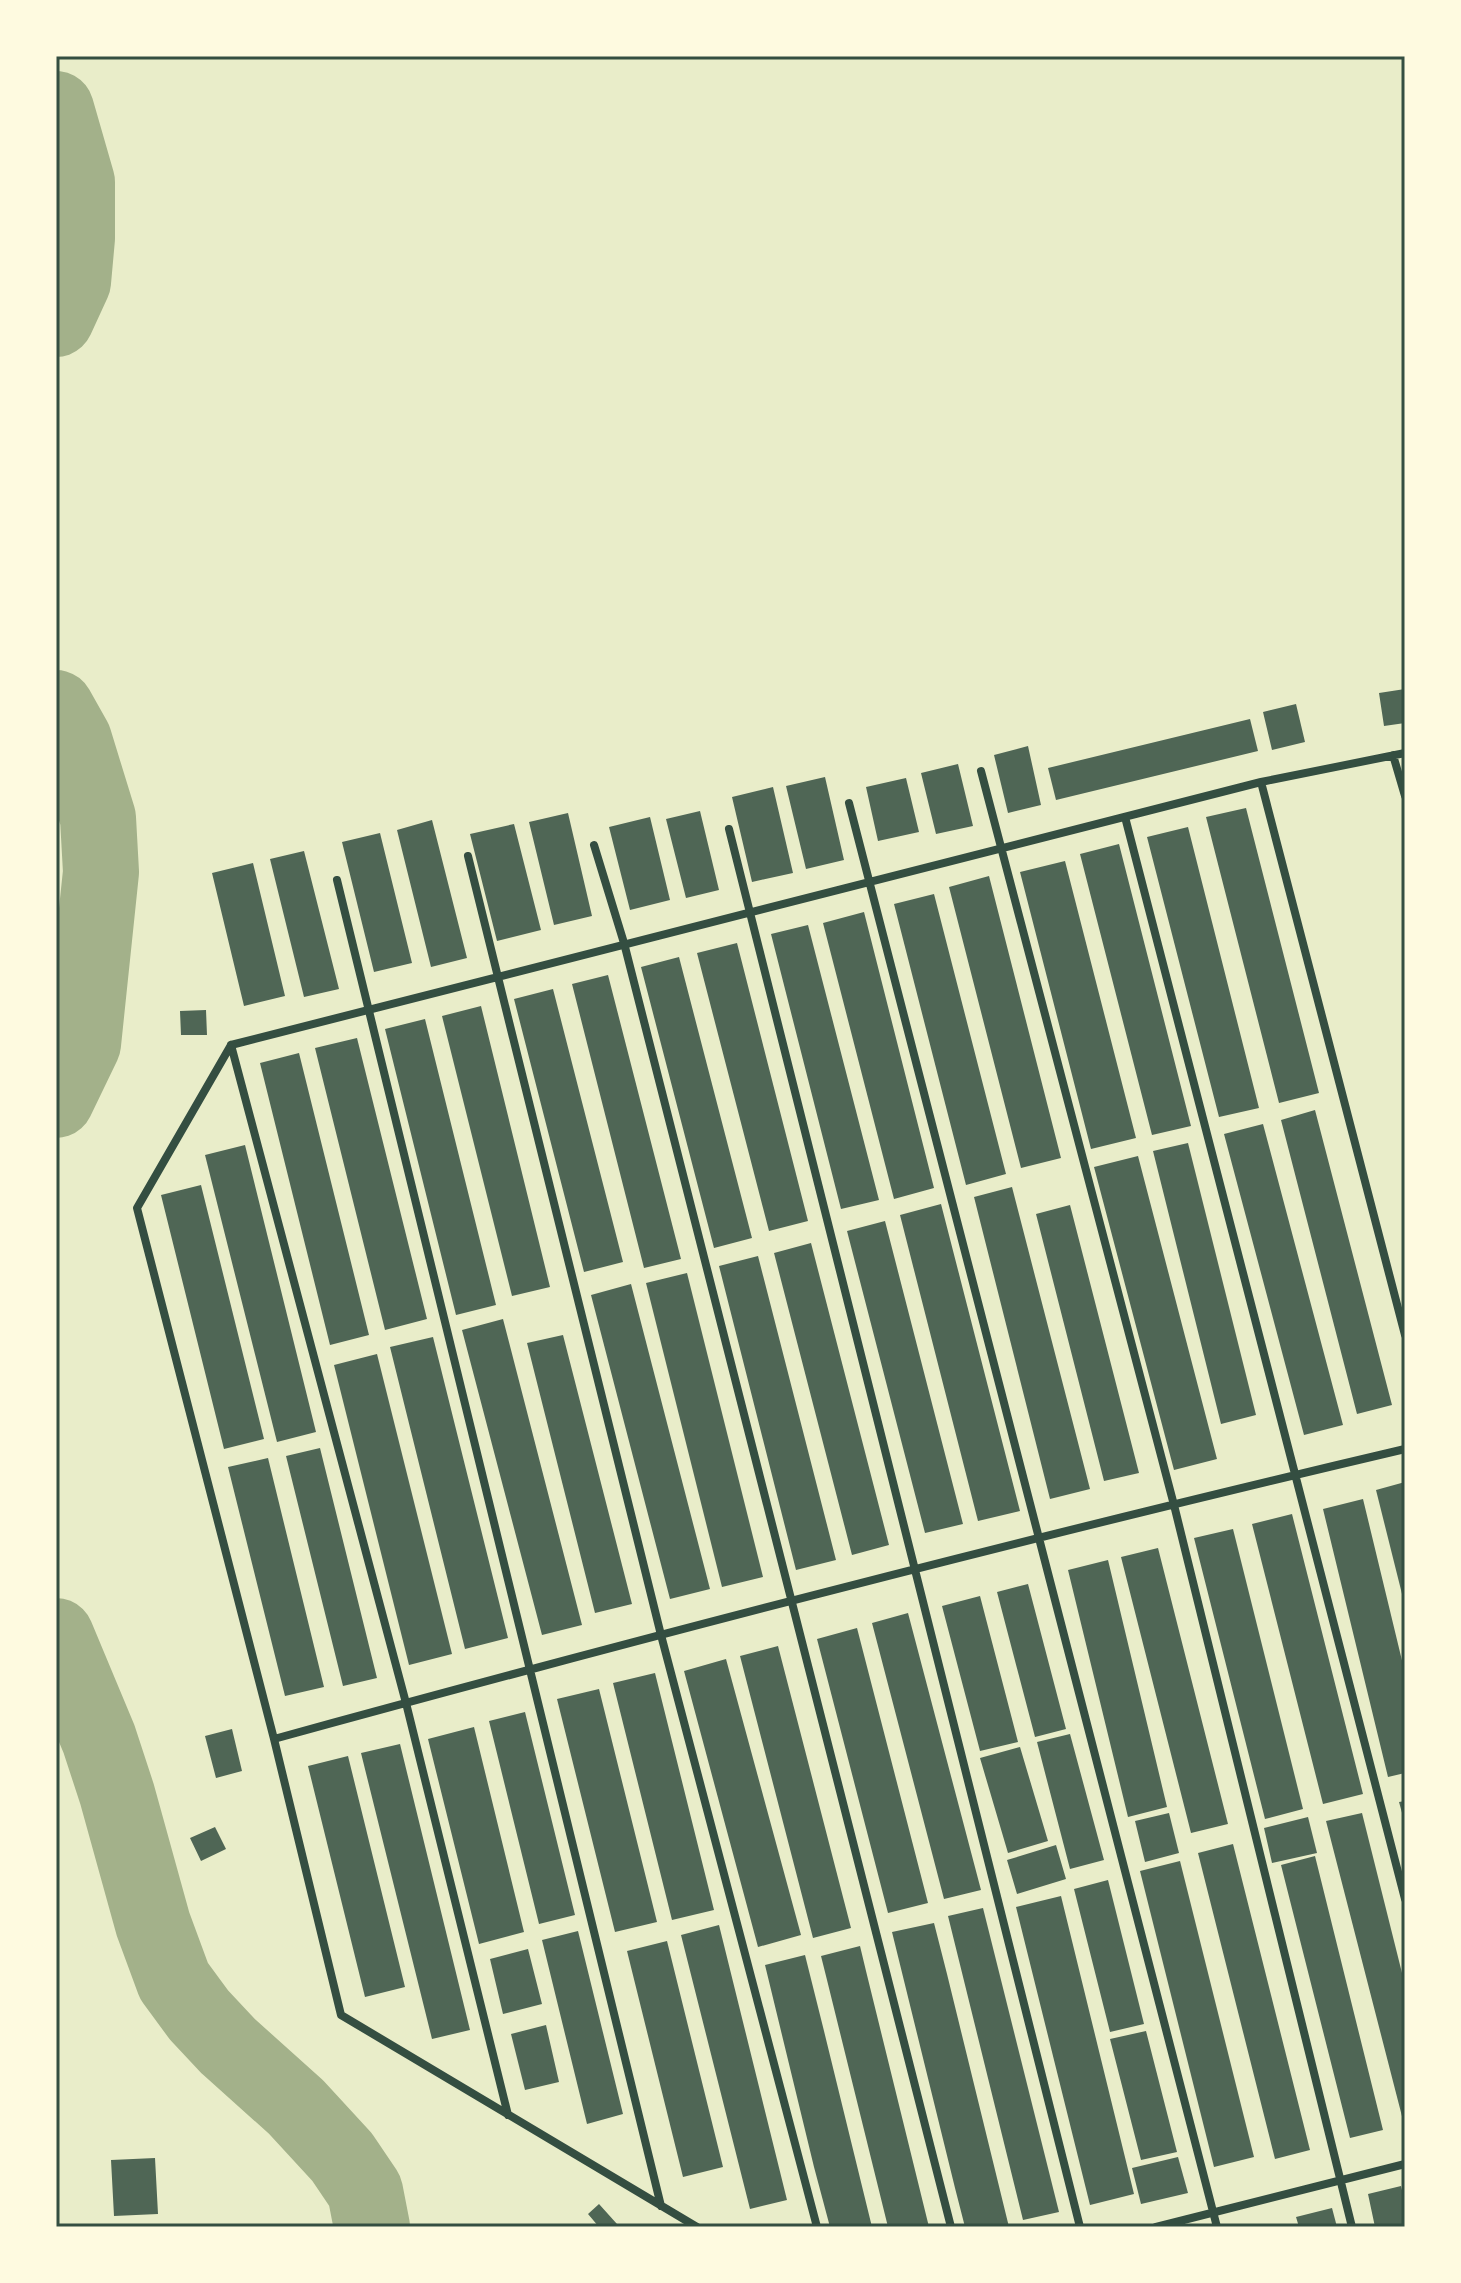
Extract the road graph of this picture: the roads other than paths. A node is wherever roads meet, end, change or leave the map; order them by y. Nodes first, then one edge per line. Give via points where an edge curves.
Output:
1 (1405, 753) edge
2 (1393, 755) junction
3 (981, 771) dead end
4 (1261, 782) junction
5 (1405, 796) edge
6 (849, 803) dead end
7 (1125, 817) junction
8 (729, 829) dead end
9 (594, 845) dead end
10 (1001, 848) junction
11 (468, 856) dead end
12 (337, 880) dead end
13 (869, 881) junction
14 (750, 912) junction
15 (624, 943) junction
16 (498, 975) junction
17 (369, 1009) junction
18 (231, 1045) junction
19 (1405, 1335) edge
20 (1405, 1449) edge
21 (1295, 1475) junction
22 (1174, 1505) junction
23 (1039, 1539) junction
24 (914, 1570) junction
25 (793, 1602) junction
26 (661, 1635) junction
27 (530, 1669) junction
28 (406, 1703) junction
29 (274, 1739) junction
30 (1405, 1899) edge
31 (508, 2115) junction
32 (1405, 2164) edge
33 (1339, 2181) junction
34 (661, 2206) junction
35 (1213, 2213) junction
36 (697, 2227) edge
37 (817, 2227) edge
38 (951, 2227) edge
39 (1080, 2227) edge
40 (1156, 2227) edge
41 (1217, 2227) edge
42 (1352, 2227) edge

1 - 2 street
2 - 4 street
2 - 5 street
3 - 10 street
4 - 7 street
4 - 19 street
6 - 13 street
7 - 10 street
7 - 21 street
8 - 14 street
9 - 15 street
10 - 13 street
10 - 22 street
11 - 16 street
12 - 17 street
13 - 14 street
13 - 23 street
14 - 15 street
14 - 24 street
15 - 16 street
15 - 25 street
16 - 17 street
16 - 26 street
17 - 18 street
17 - 27 street
18 - 28 street
18 - 29 street via 137,1208
20 - 21 street
21 - 22 street
21 - 30 street
22 - 23 street
22 - 33 street
23 - 24 street
23 - 35 street
24 - 25 street
24 - 39 street
25 - 26 street
25 - 38 street
26 - 27 street
26 - 37 street
27 - 28 street
27 - 34 street
28 - 29 street
28 - 31 street
29 - 31 street via 341,2015
31 - 34 street
32 - 33 street
33 - 35 street
33 - 42 street
34 - 36 street
35 - 40 street
35 - 41 street

